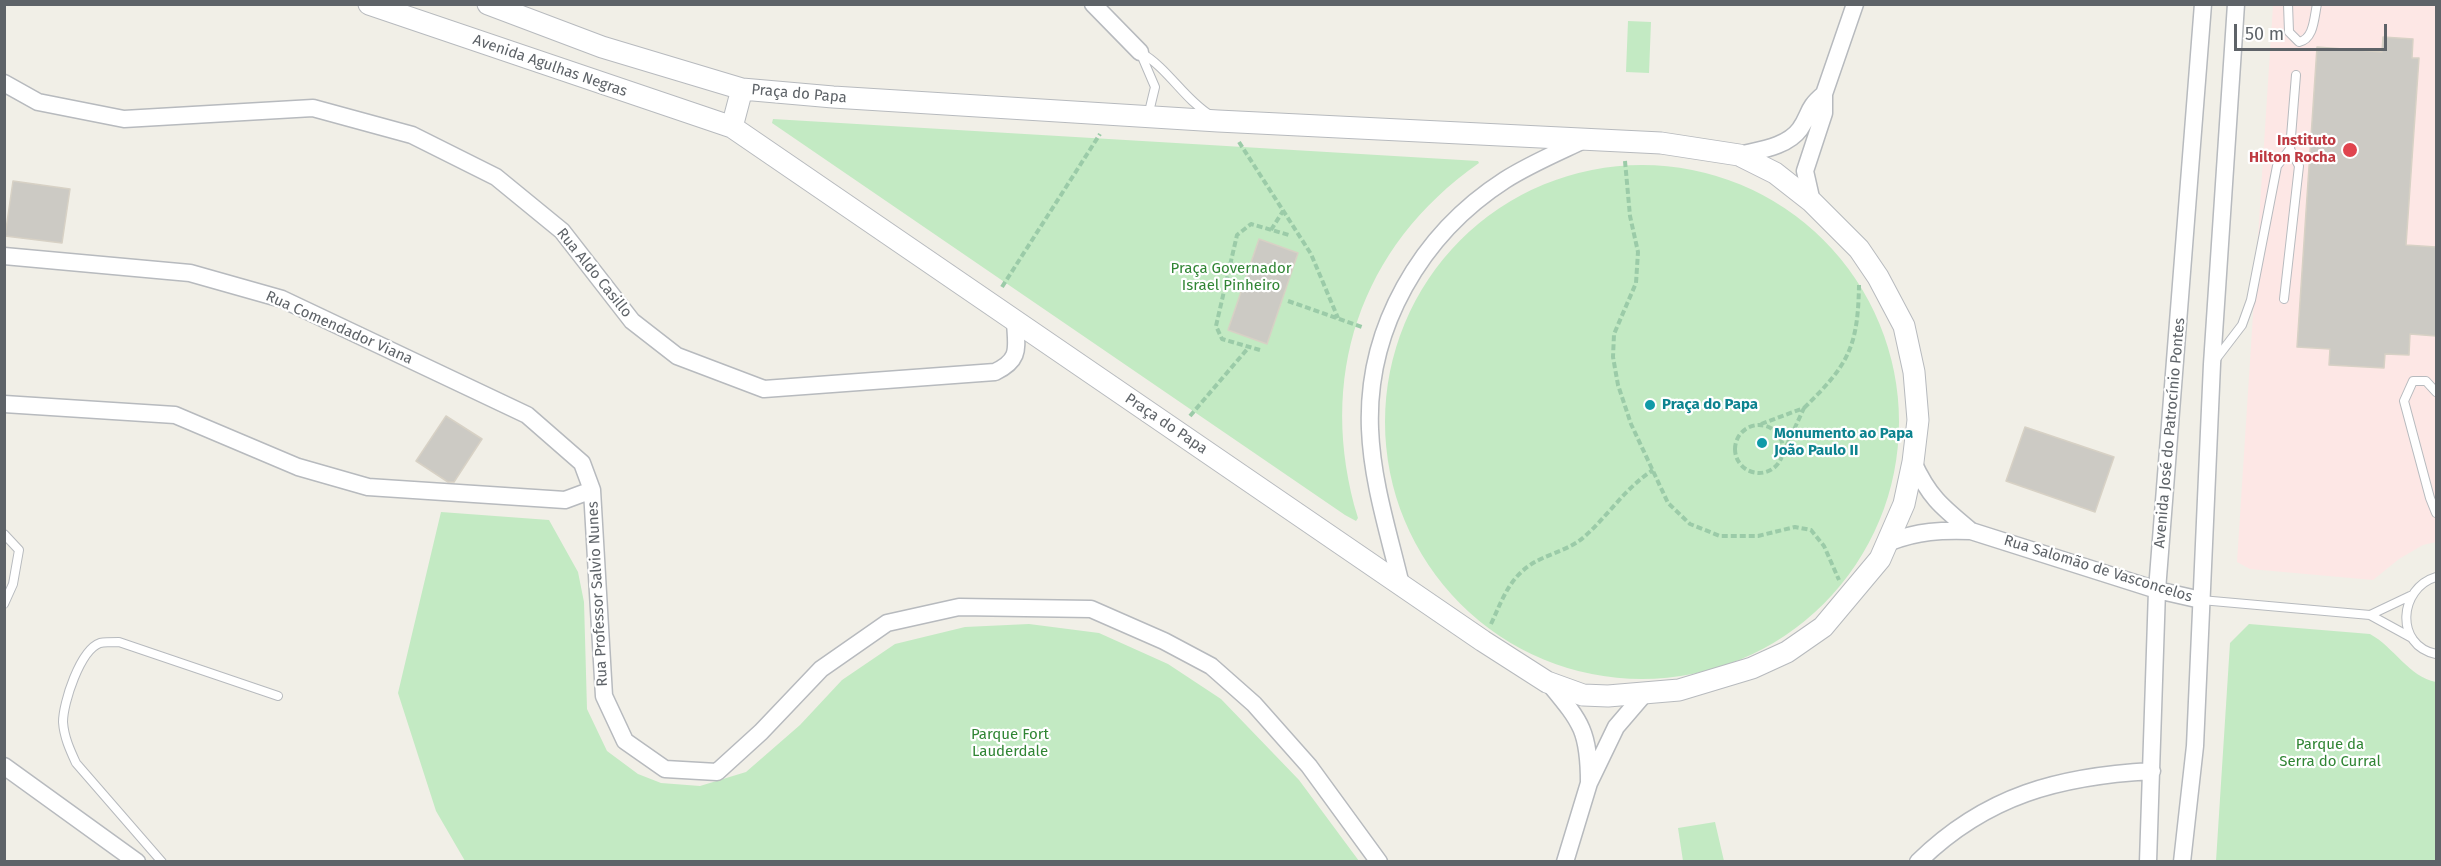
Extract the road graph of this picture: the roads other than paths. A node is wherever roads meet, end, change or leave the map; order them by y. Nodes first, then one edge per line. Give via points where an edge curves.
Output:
1 (369, 4) edge
2 (488, 4) edge
3 (1093, 4) edge
4 (1855, 4) edge
5 (2203, 4) edge
6 (2236, 4) edge
7 (2288, 4) edge
8 (2317, 4) edge
9 (402, 10) edge
10 (1140, 52) junction
11 (2296, 75) dead end
12 (4, 83) edge
13 (742, 89) junction
14 (1824, 94) junction
15 (1148, 116) junction
16 (1218, 121) junction
17 (732, 127) junction
18 (1587, 139) junction
19 (2290, 149) junction
20 (1739, 155) junction
21 (1812, 202) junction
22 (4, 256) edge
23 (2284, 299) dead end
24 (1015, 321) junction
25 (2212, 364) junction
26 (2436, 392) edge
27 (4, 404) edge
28 (1913, 462) junction
29 (592, 490) junction
30 (2436, 513) edge
31 (1971, 531) junction
32 (4, 534) edge
33 (1890, 542) junction
34 (2436, 577) edge
35 (1401, 585) junction
36 (2157, 590) junction
37 (2410, 596) junction
38 (2201, 600) junction
39 (4, 604) edge
40 (2370, 615) junction
41 (2412, 638) junction
42 (2436, 654) edge
43 (1547, 681) junction
44 (1646, 692) junction
45 (278, 696) dead end
46 (4, 766) edge
47 (2152, 771) junction
48 (1589, 783) junction
49 (137, 861) edge
50 (162, 861) edge
51 (1378, 861) edge
52 (1564, 861) edge
53 (1918, 861) edge
54 (2148, 861) edge
55 (2182, 861) edge

1 - 9 street, Avenida Agulhas Negras
2 - 13 street via 602,47
3 - 10 street
4 - 14 street
5 - 36 street, Avenida José do Patrocínio Pontes
6 - 25 street
7 - 8 lane via 2289,32 2299,42 2310,34
9 - 17 street, Avenida Agulhas Negras
10 - 15 lane via 1155,87
10 - 16 lane via 1154,60 1197,107
11 - 19 lane
12 - 24 street, Rua Aldo Casillo via 38,102 124,119 313,108 412,135 496,177 562,231 632,321 677,356 764,389 995,372 1010,364 1017,352
13 - 15 street, Praça do Papa
13 - 17 street
14 - 20 street via 1810,105 1800,129 1787,141
14 - 21 street via 1824,113 1805,171
15 - 16 street, Praça do Papa
16 - 18 street, Praça do Papa
17 - 24 street, Praça do Papa
18 - 20 street, Praça do Papa via 1661,143
18 - 35 street via 1503,181 1473,206 1425,255 1397,298 1382,337 1372,388 1370,429 1376,478
19 - 23 lane via 2299,166
19 - 25 lane via 2277,166 2251,300 2242,325
20 - 21 street, Praça do Papa via 1775,173
21 - 28 street, Praça do Papa via 1859,249 1904,326 1914,372 1918,420
22 - 29 street, Rua Comendador Viana via 190,273 282,299 527,415 582,463
24 - 35 street, Praça do Papa
25 - 38 street
26 - 30 lane via 2426,381 2413,381 2404,401
27 - 29 street via 175,415 298,467 368,487 565,500
28 - 31 street, Rua Salomão de Vasconcelos via 1935,501
28 - 33 street, Praça do Papa
29 - 51 street, Rua Professor Salvio Nunes via 604,696 625,741 665,770 717,772 821,669 886,623 959,607 1091,609 1211,666 1254,704 1309,765
31 - 33 street, Rua Salomão de Vasconcelos via 1933,529
31 - 36 street, Rua Salomão de Vasconcelos
32 - 39 lane via 19,550 13,584
33 - 44 street, Praça do Papa via 1849,599 1823,627 1787,652 1752,668 1679,690
34 - 37 lane via 2425,581
35 - 43 street, Praça do Papa
36 - 38 street, Rua Salomão de Vasconcelos
36 - 47 street, Avenida José do Patrocínio Pontes
37 - 40 lane
37 - 41 lane via 2405,618
38 - 40 lane, Rua Salomão de Vasconcelos
38 - 55 street via 2195,746
40 - 41 lane, Rua Salomão de Vasconcelos
41 - 42 lane, Rua Salomão de Vasconcelos
43 - 44 street, Praça do Papa via 1583,695
43 - 48 street via 1585,733
44 - 48 street via 1616,727
45 - 50 lane via 119,642 99,643 85,655 77,669 63,721 67,744 76,763
46 - 49 street
47 - 53 street via 2102,774 2051,784 1990,808 1943,837
47 - 54 street, Avenida José do Patrocínio Pontes
48 - 52 street

